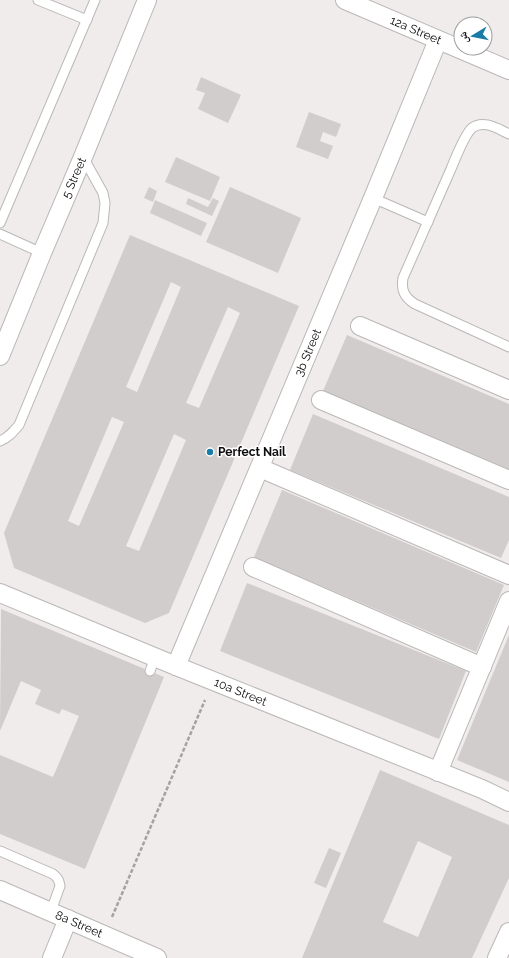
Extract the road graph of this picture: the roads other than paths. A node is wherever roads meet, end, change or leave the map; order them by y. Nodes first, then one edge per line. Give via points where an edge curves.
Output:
1 (38, 0) edge
2 (95, 0) edge
3 (148, 0) edge
4 (345, 0) edge
5 (86, 20) junction
6 (438, 40) junction
7 (509, 70) edge
8 (509, 134) edge
9 (83, 157) junction
10 (373, 198) junction
11 (428, 222) junction
12 (0, 224) edge
13 (0, 234) edge
14 (42, 253) junction
15 (360, 326) dead end
16 (509, 347) edge
17 (0, 356) edge
18 (509, 390) edge
19 (321, 400) dead end
20 (0, 441) edge
21 (260, 468) junction
22 (509, 480) edge
23 (253, 567) dead end
24 (509, 575) edge
25 (0, 593) edge
26 (509, 601) edge
27 (176, 666) junction
28 (482, 667) junction
29 (438, 772) junction
30 (482, 789) junction
31 (509, 792) edge
32 (509, 802) edge
33 (0, 851) edge
34 (0, 890) edge
35 (51, 911) junction
36 (68, 919) junction
37 (509, 932) edge
38 (52, 958) edge
39 (157, 958) edge
40 (498, 958) edge

1 - 5 lane
2 - 5 lane
3 - 9 street, 5 Street
4 - 6 street, 12a Street
5 - 12 lane
6 - 7 street, 12a Street
6 - 10 street, 3b Street
8 - 11 lane via 484,124 472,128 456,155
9 - 14 street, 5 Street
9 - 20 lane via 103,193 103,223 19,425
10 - 11 lane
10 - 21 street, 3b Street
11 - 16 lane via 403,278 404,293 415,304
13 - 14 lane
14 - 17 street, 5 Street
15 - 18 street
19 - 22 street
21 - 24 street
21 - 27 street, 3b Street
23 - 28 street
25 - 27 street, 10a Street via 153,664
26 - 28 street
27 - 29 street, 10a Street
28 - 29 street
29 - 30 street, 10a Street
30 - 31 street, 10a Street
30 - 32 street, 10a Street
33 - 35 lane via 57,877 60,886
34 - 35 street, 8a Street
35 - 36 street, 8a Street
36 - 38 street
36 - 39 street, 8a Street
37 - 40 street

